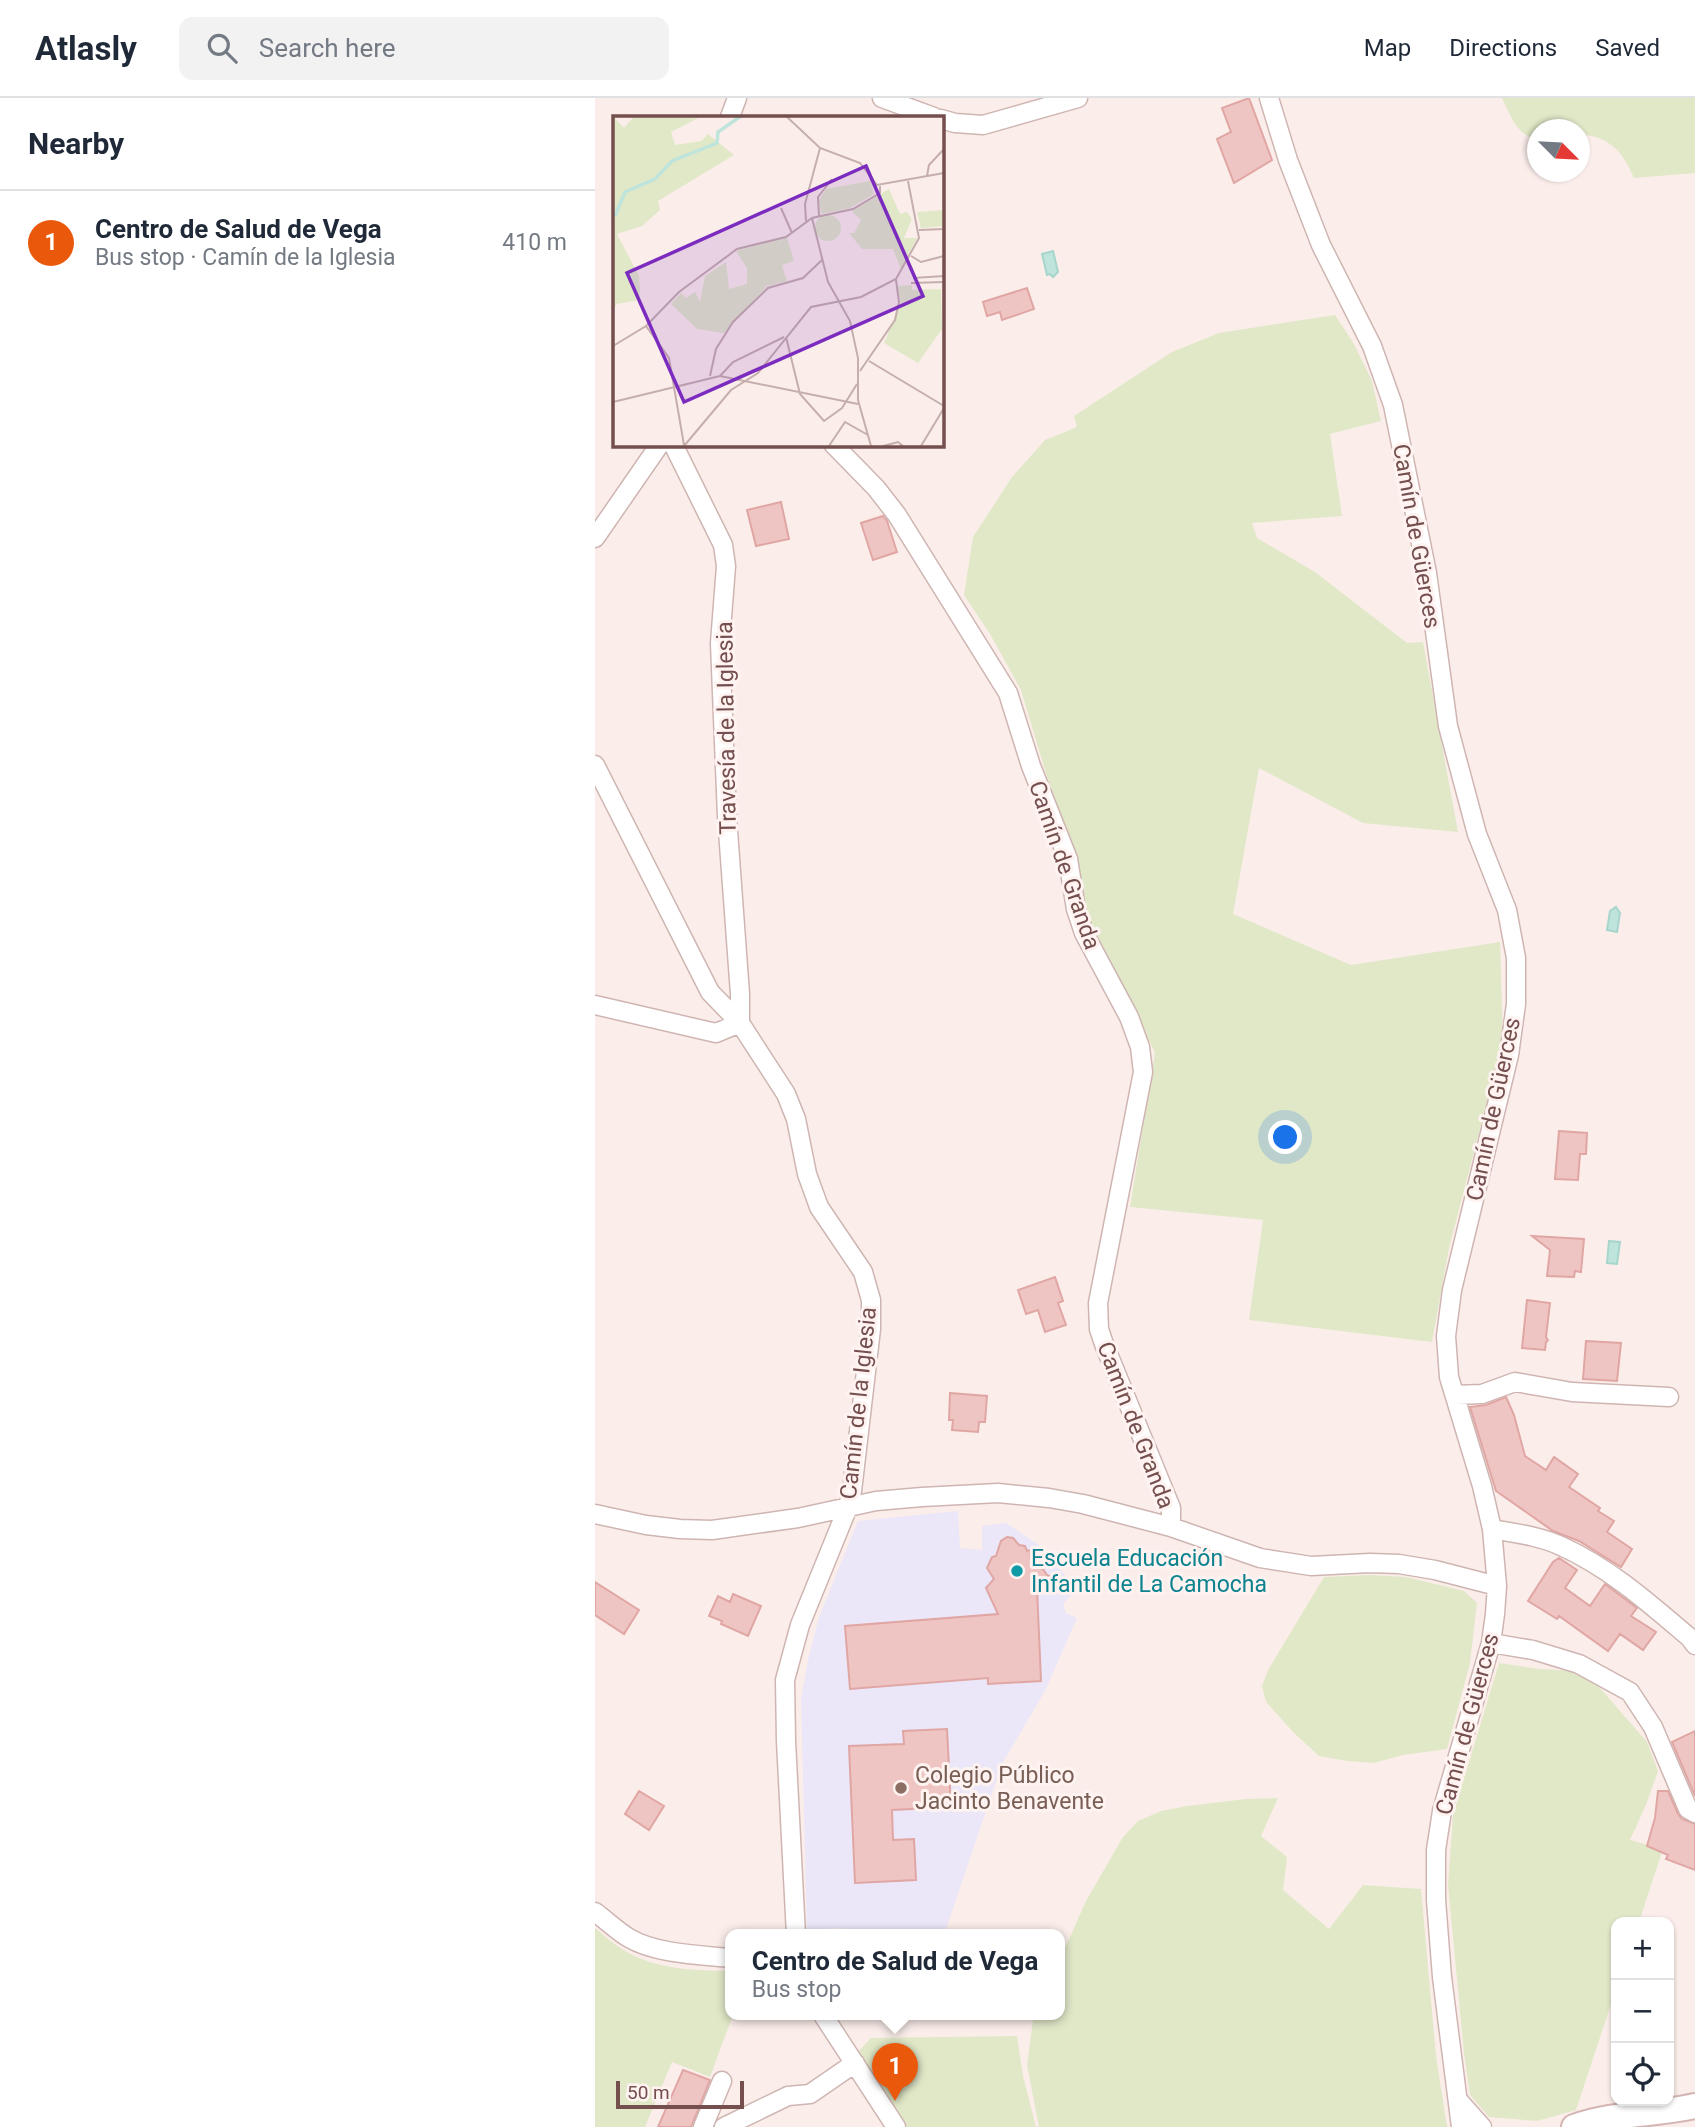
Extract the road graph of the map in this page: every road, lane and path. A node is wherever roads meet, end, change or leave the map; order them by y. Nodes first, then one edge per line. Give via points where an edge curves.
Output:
1 (737, 98) edge
2 (882, 98) edge
3 (1077, 98) edge
4 (1269, 98) edge
5 (730, 116) edge
6 (931, 116) edge
7 (943, 120) edge
8 (659, 446) edge
9 (674, 446) edge
10 (835, 446) edge
11 (595, 538) edge
12 (595, 765) edge
13 (595, 1005) edge
14 (740, 1023) junction
15 (1455, 1395) junction
16 (1669, 1398) dead end
17 (848, 1507) junction
18 (595, 1514) edge
19 (1171, 1527) junction
20 (1492, 1529) junction
21 (1497, 1586) junction
22 (1491, 1643) junction
23 (1695, 1645) edge
24 (1695, 1813) edge
25 (595, 1912) edge
26 (796, 1929) edge
27 (725, 1957) edge
28 (826, 2020) edge
29 (855, 2063) junction
30 (722, 2081) dead end
31 (1695, 2106) edge
32 (756, 2110) junction
33 (1472, 2123) edge
34 (703, 2127) edge
35 (724, 2127) edge
36 (744, 2127) edge
37 (896, 2127) edge
38 (1497, 2127) edge
39 (1574, 2127) edge

1 - 5 street
2 - 6 street
3 - 7 street via 983,125
4 - 15 street, Camín de Güerces via 1321,245 1372,346 1393,405 1427,573 1448,726 1477,834 1507,910 1515,958 1516,1004 1509,1055 1445,1336
8 - 11 street
9 - 14 street, Travesía de la Iglesia via 723,545 726,566 720,643
10 - 19 street, Camín de Granda via 897,514 1008,693 1068,859 1084,933 1140,1047 1143,1072 1098,1303 1099,1329 1171,1508
12 - 14 street, Camín de la Iglesia via 710,992
13 - 14 street via 716,1033
14 - 17 street, Camín de la Iglesia via 786,1094 819,1207 863,1272 871,1300
15 - 16 street via 1482,1394 1514,1382 1572,1392
15 - 20 street, Camín de Güerces
17 - 18 street via 712,1530
17 - 19 street via 998,1493 1072,1502
17 - 26 street, Camín de la Iglesia via 800,1625 785,1680
19 - 21 street via 1260,1558 1311,1566 1399,1564
20 - 21 street, Camín de Güerces
20 - 23 street via 1559,1545 1590,1562 1640,1596
21 - 22 street, Camín de Güerces
22 - 24 street via 1579,1664 1630,1692 1653,1727 1688,1809
22 - 33 street, Camín de Güerces via 1442,1811 1436,1850 1441,1964 1458,2100
25 - 27 street via 646,1945
28 - 29 street
29 - 32 street via 810,2094 788,2096
29 - 37 street
30 - 34 street
31 - 39 street
32 - 35 street
32 - 36 street
33 - 38 street, Camín de Güerces

